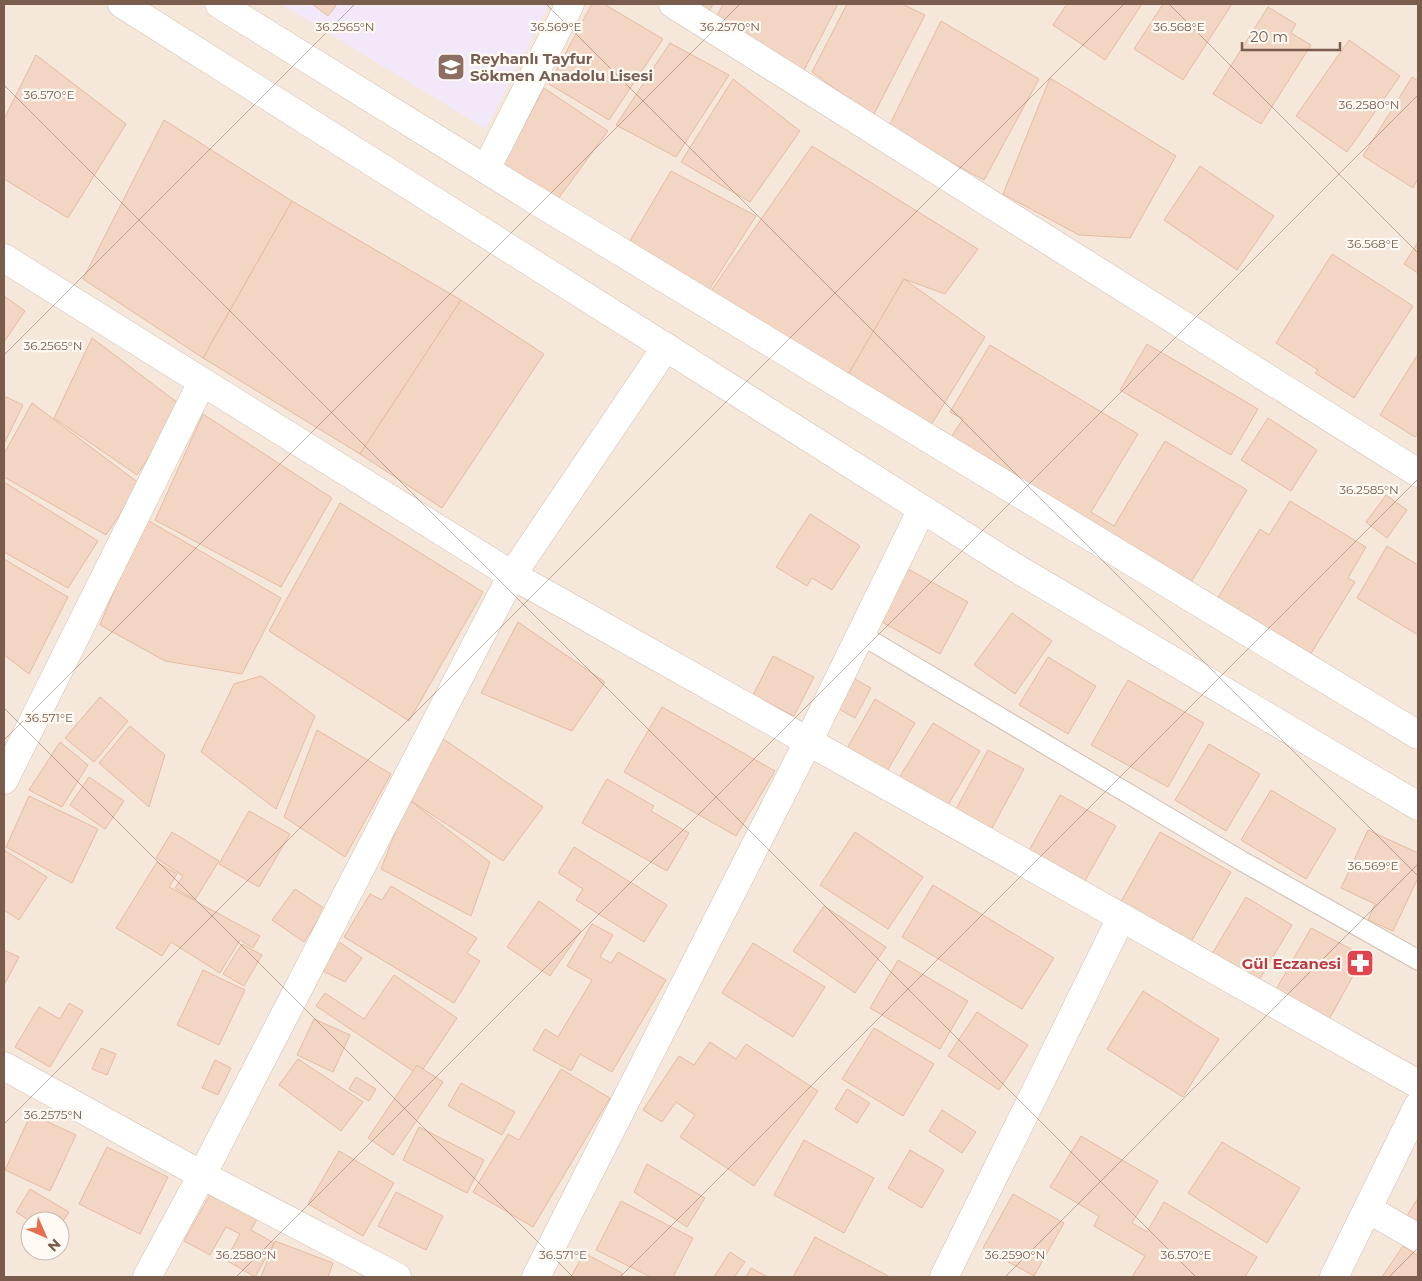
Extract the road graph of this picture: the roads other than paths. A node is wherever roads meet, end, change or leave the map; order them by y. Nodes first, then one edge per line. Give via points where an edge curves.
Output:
1 (122, 4) edge
2 (219, 4) edge
3 (570, 4) edge
4 (673, 4) edge
5 (486, 169) junction
6 (4, 258) edge
7 (666, 347) junction
8 (202, 382) junction
9 (1418, 472) edge
10 (922, 509) junction
11 (512, 575) junction
12 (860, 634) junction
13 (1418, 735) edge
14 (808, 742) junction
15 (4, 780) edge
16 (1418, 806) edge
17 (1121, 918) junction
18 (1418, 960) edge
19 (4, 1066) edge
20 (1418, 1084) edge
21 (1418, 1106) edge
22 (202, 1174) junction
23 (1368, 1209) junction
24 (1418, 1238) edge
25 (147, 1277) edge
26 (396, 1277) edge
27 (536, 1277) edge
28 (944, 1277) edge
29 (1334, 1277) edge

1 - 7 street
2 - 5 street
3 - 5 street
4 - 9 street
5 - 13 street
6 - 8 street
7 - 10 street
7 - 11 street
8 - 11 street
8 - 15 street
10 - 12 street
10 - 16 street
11 - 14 street
11 - 22 street
12 - 14 street
12 - 18 lane via 1240,860
14 - 17 street
14 - 27 street
17 - 20 street
17 - 28 street
19 - 22 street
21 - 23 street
22 - 25 street
22 - 26 street
23 - 24 street
23 - 29 street

